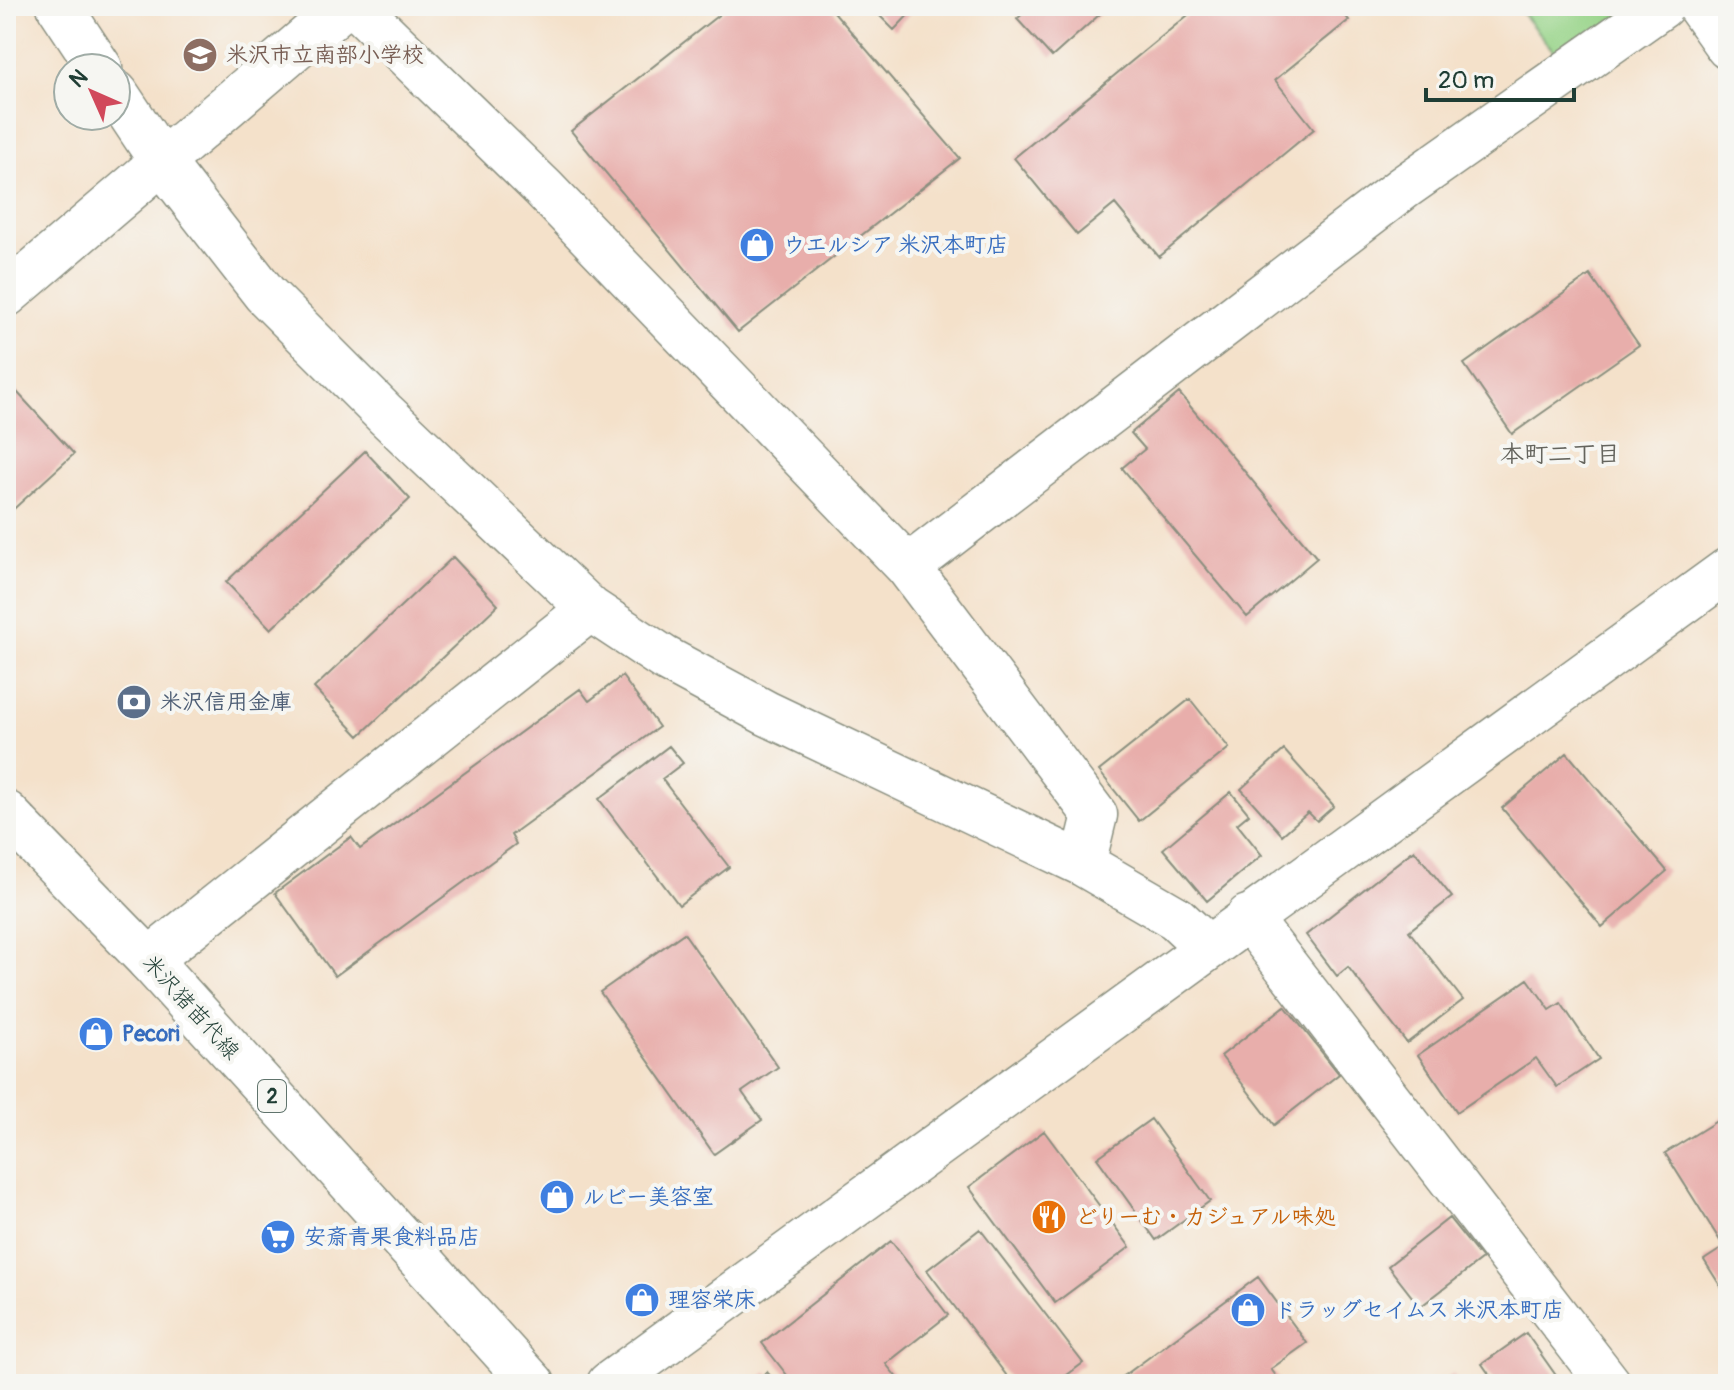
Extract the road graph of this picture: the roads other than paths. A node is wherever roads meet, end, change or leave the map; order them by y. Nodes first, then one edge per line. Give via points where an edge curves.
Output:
1 (59, 6) edge
2 (344, 6) edge
3 (356, 6) edge
4 (1662, 6) edge
5 (1699, 6) edge
6 (1728, 47) edge
7 (89, 52) edge
8 (132, 117) edge
9 (162, 162) junction
10 (6, 295) edge
11 (908, 567) junction
12 (1728, 570) edge
13 (590, 609) junction
14 (6, 813) edge
15 (1083, 864) junction
16 (1248, 917) junction
17 (1207, 947) junction
18 (149, 960) junction
19 (533, 1384) edge
20 (609, 1384) edge
21 (1609, 1384) edge

1 - 7 street
2 - 9 street
3 - 11 street via 544,189
4 - 11 street via 1403,188
5 - 6 street
8 - 9 street
9 - 10 street
9 - 13 street via 265,294
11 - 15 street via 1095,815
12 - 16 street
13 - 15 street via 664,658 766,713
13 - 18 street
14 - 18 street, 米沢猪苗代線 / 2
15 - 17 street via 1176,918
16 - 17 street
16 - 21 street
17 - 20 street
18 - 19 street, 米沢猪苗代線 / 2

